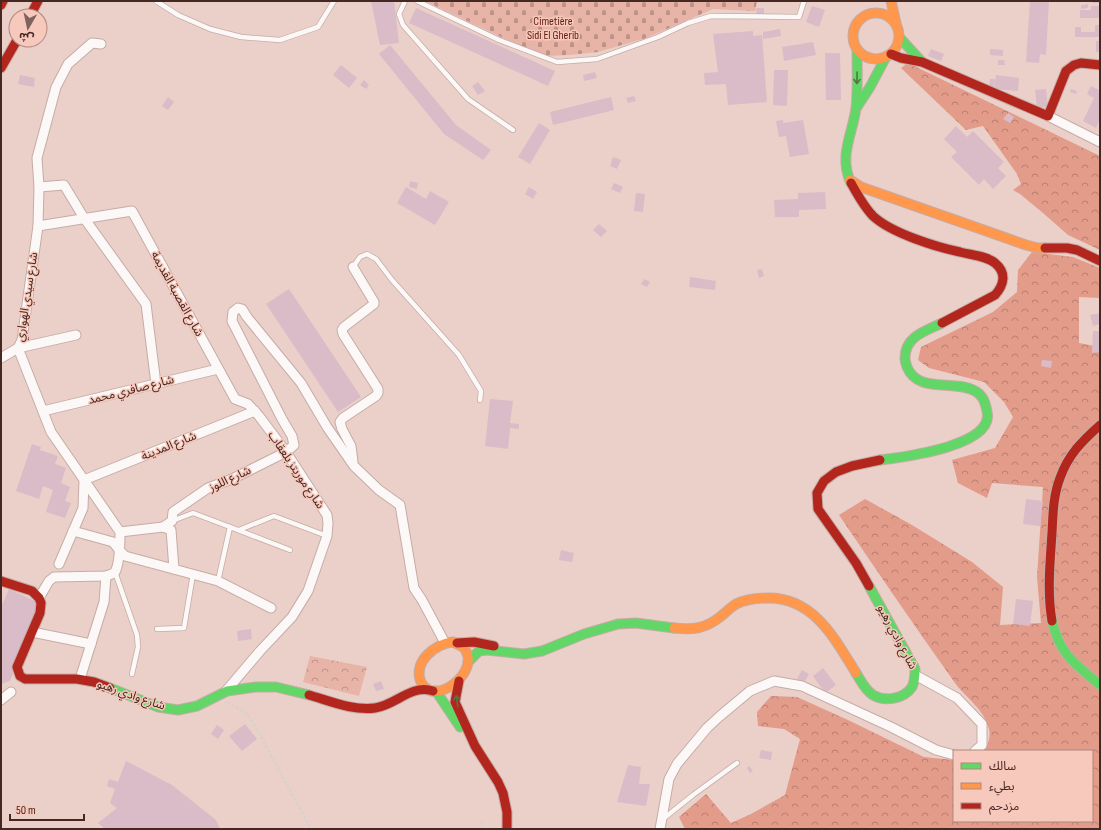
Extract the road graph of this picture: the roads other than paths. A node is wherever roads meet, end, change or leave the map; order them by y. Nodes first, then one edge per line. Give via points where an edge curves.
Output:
1 (3, 1) edge
2 (156, 1) edge
3 (334, 1) edge
4 (405, 1) edge
5 (417, 1) edge
6 (804, 1) edge
7 (880, 1) edge
8 (891, 1) edge
9 (1, 4) edge
10 (866, 15) junction
11 (897, 24) junction
12 (900, 38) junction
13 (101, 44) dead end
14 (12, 48) edge
15 (857, 49) junction
16 (888, 55) junction
17 (922, 62) junction
18 (1100, 65) edge
19 (1, 68) edge
20 (856, 108) junction
21 (1048, 116) junction
22 (513, 130) dead end
23 (1100, 142) edge
24 (849, 179) junction
25 (39, 187) junction
26 (84, 218) junction
27 (38, 226) junction
28 (1100, 260) edge
29 (353, 267) joint
30 (76, 335) dead end
31 (18, 348) junction
32 (1, 358) edge
33 (218, 369) junction
34 (156, 384) junction
35 (480, 400) dead end
36 (43, 411) junction
37 (255, 411) junction
38 (1100, 425) edge
39 (286, 452) junction
40 (354, 466) junction
41 (84, 480) junction
42 (172, 522) junction
43 (163, 527) junction
44 (230, 527) junction
45 (239, 530) junction
46 (73, 531) junction
47 (120, 532) junction
48 (327, 536) junction
49 (290, 550) dead end
50 (120, 552) junction
51 (59, 564) dead end
52 (174, 569) junction
53 (115, 572) junction
54 (193, 574) junction
55 (106, 576) junction
56 (1, 581) edge
57 (218, 581) junction
58 (39, 598) junction
59 (271, 608) dead end
60 (157, 629) dead end
61 (32, 632) junction
62 (445, 643) junction
63 (457, 643) junction
64 (91, 644) junction
65 (556, 645) junction
66 (468, 662) junction
67 (132, 674) dead end
68 (419, 674) junction
69 (917, 676) junction
70 (80, 679) junction
71 (459, 681) junction
72 (1100, 685) edge
73 (226, 691) junction
74 (434, 691) junction
75 (11, 692) dead end
76 (1, 700) edge
77 (389, 705) junction
78 (475, 746) junction
79 (976, 750) edge
80 (953, 755) edge
81 (737, 763) dead end
82 (661, 825) edge
83 (507, 829) edge

1 - 9 street
2 - 3 lane via 178,15 210,29 241,37 280,40 318,27
4 - 22 lane via 399,14 403,24 468,99
5 - 6 lane via 499,40 557,62 597,59 711,16 799,17
7 - 10 street via 877,7
8 - 11 street
10 - 11 street via 880,12 892,18
10 - 15 street via 855,26 853,34
11 - 12 street
12 - 16 street
12 - 17 street
13 - 25 street, شارع سيدي الهواري via 92,42 68,64 56,87 38,158
14 - 19 street
15 - 16 street via 867,57
15 -> 20 street
16 - 17 street
16 - 20 street
17 - 21 street
18 - 21 street via 1081,63 1066,72
20 - 24 street via 846,151
21 - 23 street
24 - 28 street via 860,187 1026,245 1077,250
24 - 69 street, شارع وادي رهيو via 873,216 882,224 942,248 991,260 1002,270 1004,277 1003,283 994,295 915,336 909,342 905,356 912,376 919,380 936,385 969,388 977,392 987,405 987,420 984,427 967,438 934,450 862,463 840,470 826,479 819,488 816,502 818,509 856,563 916,668
25 - 26 street via 64,185
25 - 27 street, شارع سيدي الهواري
26 - 27 street, شارع القصبة القديمة
26 - 33 street, شارع القصبة القديمة via 132,211
26 - 34 street via 146,304
27 - 31 street, شارع سيدي الهواري via 22,340
29 - 35 lane via 360,257 367,254 376,259 459,355 481,391
29 - 40 street via 374,304 342,330 378,389 376,396 340,422 351,446
30 - 31 street
31 - 32 street
31 - 36 street, شارع سيدي الهواري
33 - 34 street, شارع صافري محمد
33 - 37 street, شارع القصبة القديمة via 235,399 248,404
34 - 36 street, شارع صافري محمد
36 - 41 street, شارع سيدي الهواري via 51,432
37 - 39 street, شارع موريتز بلعقاب
37 - 41 street, شارع المدينة
38 - 72 street via 1078,447 1060,478 1054,507 1049,573 1051,616 1058,642 1074,664
39 - 40 street via 294,445 292,436 232,321 238,308 242,309 301,383
39 - 42 street, شارع اللوز via 208,488 173,512
39 - 48 street, شارع موريتز بلعقاب via 327,515
40 - 62 street via 379,490 400,505 414,588
41 - 46 street via 83,508
41 - 47 street, شارع سيدي الهواري
42 - 43 street
42 - 44 lane via 193,513
43 - 47 street
43 - 52 street via 171,530
44 - 45 lane
44 - 57 lane
45 - 48 lane via 274,516
45 - 49 lane
46 - 50 street via 113,542
46 - 51 street
47 - 50 street
48 - 73 street, شارع موريتز بلعقاب via 308,591 292,617
50 - 52 street via 125,556
50 - 53 street
52 - 54 street
53 - 55 street
53 - 67 lane via 138,635
54 - 57 street
54 - 60 lane via 184,628
55 - 58 street via 54,577 49,580
55 - 64 street via 104,602
56 - 58 street via 32,591
57 - 59 street
58 - 61 street via 41,608
61 - 64 street
61 - 70 street, شارع وادي رهيو via 17,667 19,676
62 - 63 street
62 - 68 street via 425,656
63 - 65 street, شارع وادي رهيو via 474,642 527,650
63 - 66 street via 465,649
64 - 70 street
65 - 66 street, شارع وادي رهيو via 529,654 483,650
65 - 69 street, شارع وادي رهيو via 622,623 700,628 709,625 739,603 773,597 799,604 820,620 866,689 873,695 887,699 902,696
66 - 71 street
68 - 74 street via 424,687
68 - 77 street
69 - 79 street via 957,698 982,724 982,745
70 - 73 street, شارع وادي رهيو via 178,710 195,707
71 - 74 street via 447,689
78 -> 71 street via 455,702
73 - 77 street, شارع وادي رهيو via 275,687 355,707 376,708
74 - 77 street, شارع وادي رهيو via 423,688
74 - 78 street
75 - 76 street
78 - 83 street via 503,793
80 - 82 street via 936,750 891,726 802,686 774,681 750,691 720,716 677,764 669,780
81 - 82 lane via 715,778

